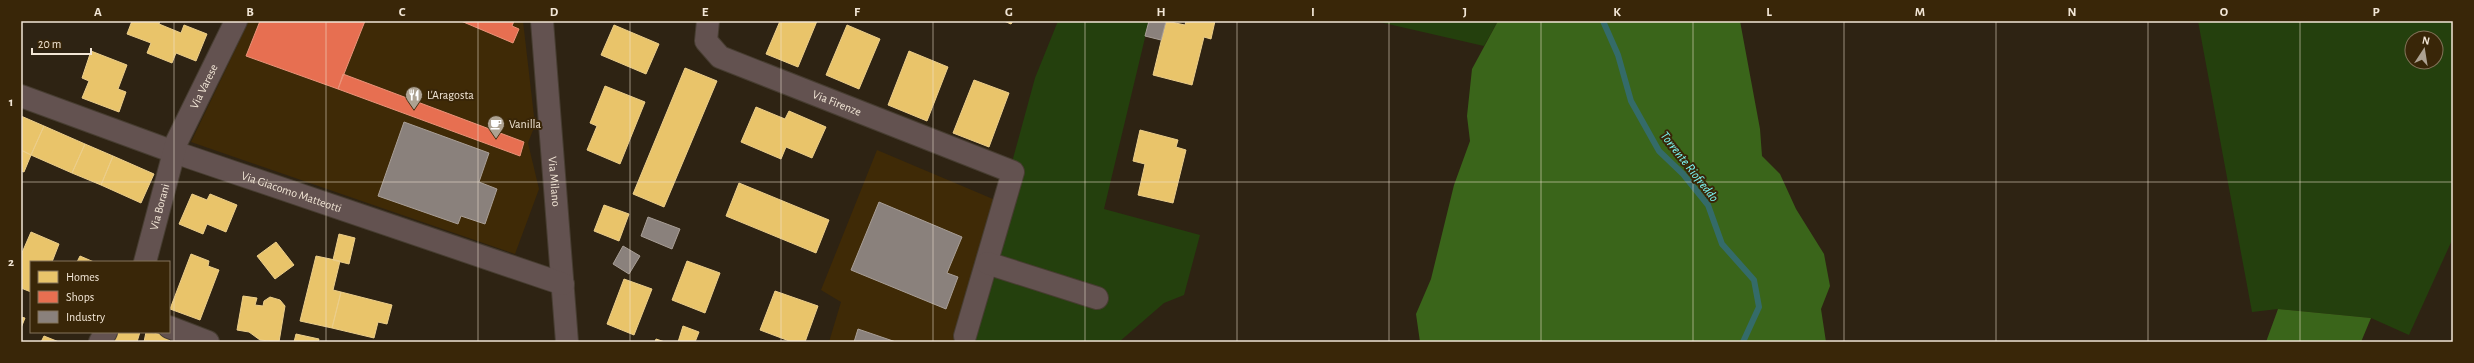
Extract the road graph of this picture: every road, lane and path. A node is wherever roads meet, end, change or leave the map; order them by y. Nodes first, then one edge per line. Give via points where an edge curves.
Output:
1 (236, 21) edge
2 (542, 21) edge
3 (708, 21) edge
4 (21, 96) edge
5 (174, 152) junction
6 (144, 261) edge
7 (987, 263) junction
8 (563, 284) junction
9 (1097, 298) dead end
10 (170, 327) edge
11 (105, 333) edge
12 (965, 336) dead end
13 (100, 342) edge
14 (208, 342) edge
15 (567, 342) edge

1 - 5 street, Via Varese
2 - 8 street, Via Milano
3 - 7 street, Via Firenze via 706,42 720,57 1013,172
4 - 5 street, Via Giacomo Matteotti
5 - 6 street, Via Borani
5 - 8 street, Via Giacomo Matteotti
7 - 9 street
7 - 12 street
8 - 15 street, Via Milano
10 - 14 street
11 - 13 street

